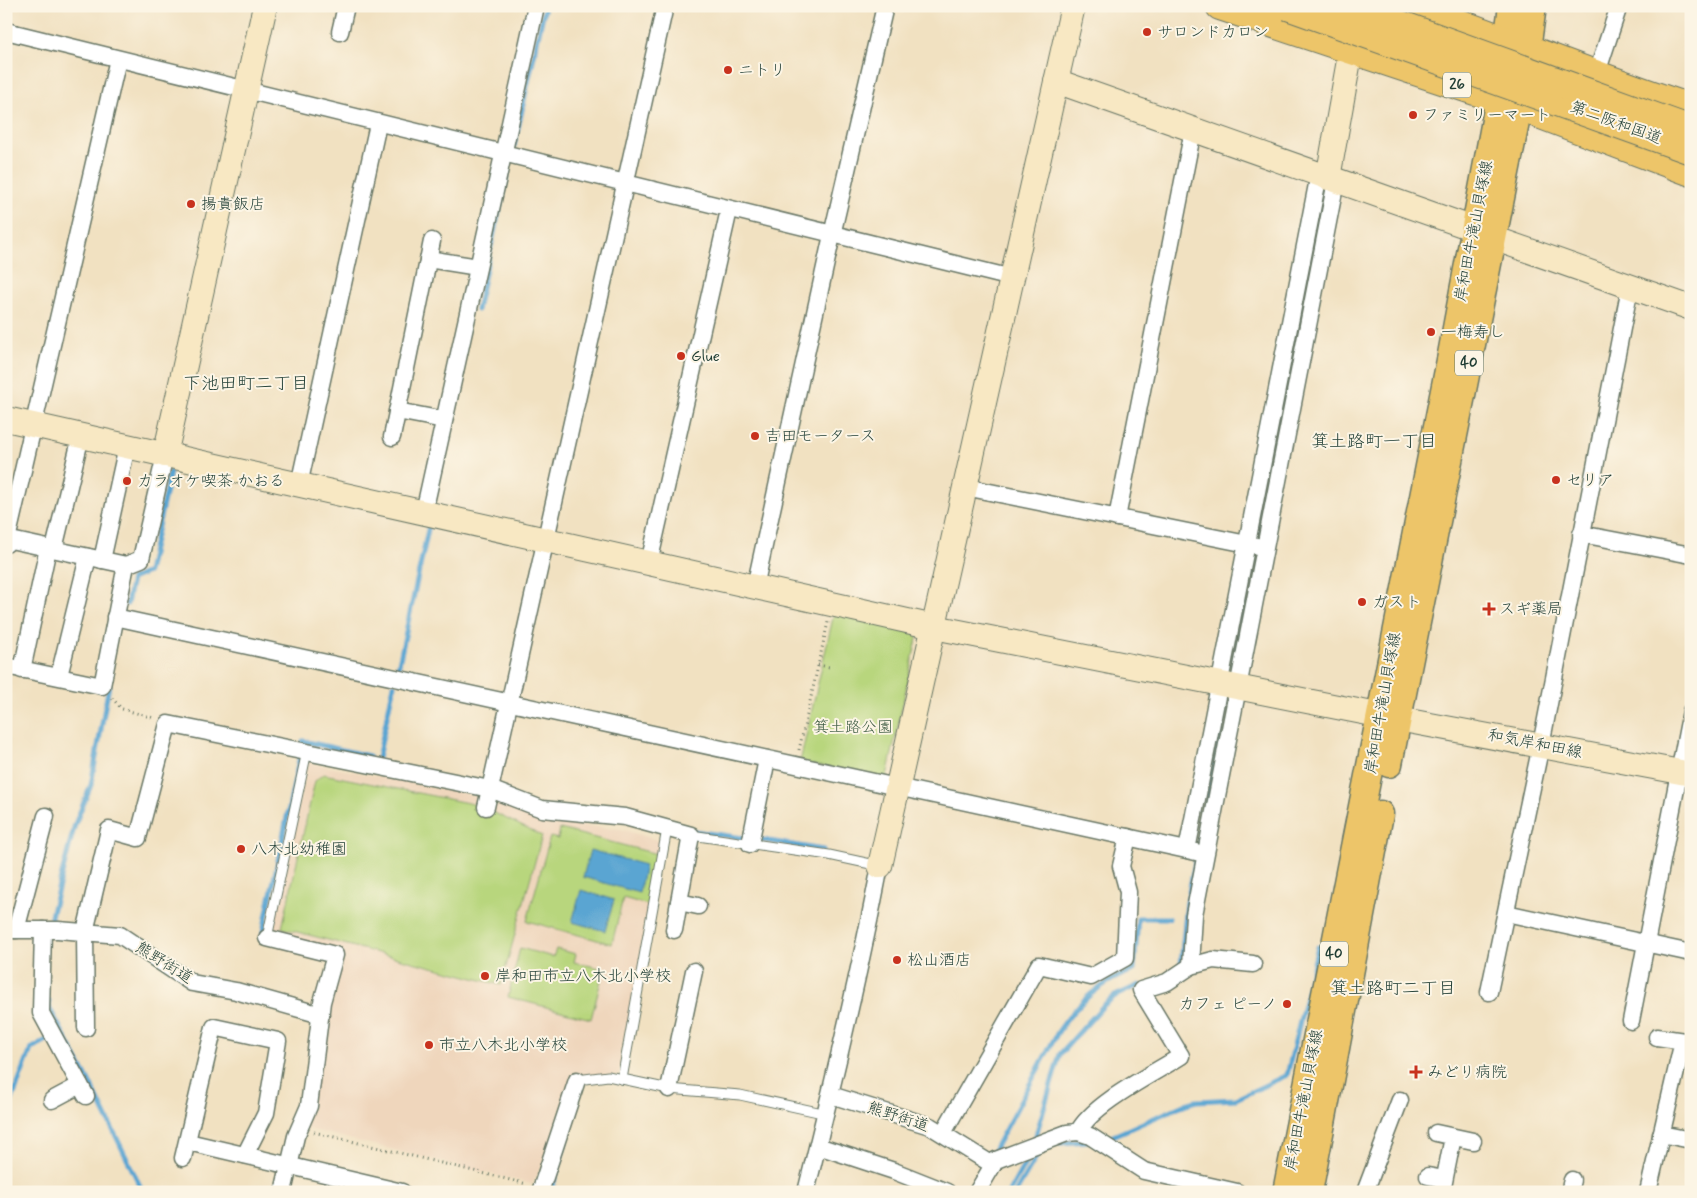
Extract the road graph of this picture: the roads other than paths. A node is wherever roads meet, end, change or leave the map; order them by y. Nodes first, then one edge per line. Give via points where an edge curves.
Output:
1 (265, 6) edge
2 (346, 6) edge
3 (536, 6) edge
4 (665, 6) edge
5 (885, 6) edge
6 (1073, 6) edge
7 (1220, 6) edge
8 (1288, 6) edge
9 (1350, 6) edge
10 (1412, 6) edge
11 (1512, 6) edge
12 (1533, 6) edge
13 (1619, 6) edge
14 (6, 31) edge
15 (340, 32) dead end
16 (1517, 44) junction
17 (1351, 49) junction
18 (118, 59) junction
19 (1596, 76) junction
20 (1056, 82) junction
21 (246, 91) junction
22 (1509, 103) junction
23 (1691, 108) edge
24 (378, 124) junction
25 (1193, 130) junction
26 (1691, 130) edge
27 (1691, 150) edge
28 (503, 155) junction
29 (1691, 172) edge
30 (1328, 177) junction
31 (625, 185) junction
32 (729, 210) junction
33 (1484, 233) junction
34 (832, 235) junction
35 (432, 241) dead end
36 (428, 259) junction
37 (478, 267) junction
38 (1012, 278) junction
39 (1630, 287) junction
40 (1691, 308) edge
41 (397, 411) junction
42 (6, 419) edge
43 (444, 420) junction
44 (33, 425) junction
45 (81, 436) junction
46 (392, 437) dead end
47 (127, 446) junction
48 (165, 455) junction
49 (299, 485) junction
50 (965, 488) junction
51 (424, 512) junction
52 (1117, 518) junction
53 (1581, 534) junction
54 (546, 540) junction
55 (7, 541) edge
56 (1256, 546) junction
57 (51, 549) junction
58 (1691, 555) edge
59 (95, 558) junction
60 (649, 563) junction
61 (126, 565) junction
62 (756, 587) junction
63 (116, 617) junction
64 (934, 627) junction
65 (14, 668) edge
66 (59, 676) junction
67 (1229, 684) junction
68 (509, 703) junction
69 (1691, 711) edge
70 (1389, 717) junction
71 (1541, 745) junction
72 (307, 751) junction
73 (767, 759) junction
74 (1684, 773) edge
75 (898, 787) junction
76 (490, 789) junction
77 (486, 807) dead end
78 (46, 816) dead end
79 (667, 829) junction
80 (691, 835) junction
81 (1128, 837) junction
82 (750, 844) junction
83 (1196, 852) junction
84 (880, 866) junction
85 (679, 902) junction
86 (698, 906) dead end
87 (1506, 913) junction
88 (11, 930) edge
89 (43, 930) junction
90 (674, 930) dead end
91 (85, 932) junction
92 (267, 938) joint
93 (1646, 945) junction
94 (1691, 953) edge
95 (1253, 964) dead end
96 (1191, 966) junction
97 (694, 971) dead end
98 (1489, 992) dead end
99 (320, 1015) junction
100 (1631, 1021) dead end
101 (86, 1028) dead end
102 (1657, 1037) dead end
103 (1687, 1041) edge
104 (622, 1079) junction
105 (577, 1080) joint
106 (669, 1089) junction
107 (831, 1095) junction
108 (52, 1100) dead end
109 (1400, 1100) dead end
110 (827, 1114) junction
111 (1078, 1132) junction
112 (943, 1133) junction
113 (1436, 1133) dead end
114 (1661, 1134) junction
115 (1453, 1137) junction
116 (1691, 1140) edge
117 (1473, 1141) dead end
118 (188, 1142) junction
119 (818, 1146) junction
120 (245, 1155) junction
121 (183, 1158) dead end
122 (289, 1165) junction
123 (993, 1165) junction
124 (1438, 1182) edge
125 (1193, 1186) edge
126 (541, 1190) edge
127 (283, 1192) edge
128 (402, 1192) edge
129 (806, 1192) edge
130 (947, 1192) edge
131 (977, 1192) edge
132 (1237, 1192) edge
133 (1286, 1192) edge
134 (1309, 1192) edge
135 (1365, 1192) edge
136 (1648, 1192) edge

1 - 21 street
2 - 15 street
3 - 28 street
4 - 31 street
5 - 34 street
6 - 20 street
7 - 17 highway, 26
8 - 27 highway, 第二阪和国道 / 26, bridge
9 - 26 highway, 第二阪和国道 / 26, bridge
10 - 16 highway
11 - 16 main road, 岸和田牛滝山貝塚線 / 40
12 - 16 main road, 岸和田牛滝山貝塚線 / 40
13 - 19 street
14 - 18 street
16 - 19 highway
16 - 22 main road, 岸和田牛滝山貝塚線 / 40
17 - 22 highway, 26
17 - 30 street
18 - 21 street
18 - 44 street
19 - 23 highway
20 - 25 street
20 - 38 street
21 - 24 street
21 - 48 street
22 - 29 highway, 26
22 - 33 main road, 岸和田牛滝山貝塚線 / 40
24 - 28 street
24 - 49 street
25 - 30 street
25 - 52 street
28 - 31 street
28 - 37 street
30 - 33 street
30 - 56 street
31 - 32 street
31 - 54 street
32 - 34 street
32 - 60 street
33 - 39 street
33 - 70 main road, 岸和田牛滝山貝塚線 / 40
34 - 38 street
34 - 62 street
35 - 36 street
36 - 37 street
36 - 41 street
37 - 43 street
38 - 50 street
39 - 40 street
39 - 53 street
41 - 43 street
41 - 46 street
42 - 44 street, 和気岸和田線
43 - 51 street
44 - 45 street, 和気岸和田線
44 - 55 street
45 - 47 street, 和気岸和田線
45 - 57 street
47 - 48 street, 和気岸和田線
47 - 59 street
48 - 49 street, 和気岸和田線
48 - 61 street via 141,559
49 - 51 street, 和気岸和田線
50 - 52 street
50 - 64 street
51 - 54 street, 和気岸和田線
52 - 56 street
53 - 58 street
53 - 71 street
54 - 60 street, 和気岸和田線
54 - 68 street
55 - 57 street
56 - 67 street
57 - 59 street
57 - 65 street
59 - 61 street
59 - 66 street
60 - 62 street, 和気岸和田線
61 - 63 street
62 - 64 street, 和気岸和田線
63 - 66 street via 102,686
63 - 68 street
64 - 67 street, 和気岸和田線
64 - 75 street
65 - 66 street
67 - 70 street, 和気岸和田線
67 - 83 street
68 - 73 street
68 - 76 street
69 - 74 street
70 - 71 street, 和気岸和田線
70 - 133 main road, 岸和田牛滝山貝塚線 / 40
70 - 134 main road, 岸和田牛滝山貝塚線 / 40
71 - 74 street, 和気岸和田線
71 - 87 street
72 - 76 street
72 - 91 street via 168,724 138,838 109,830
72 - 92 lane
73 - 75 street
73 - 82 street
74 - 93 street
75 - 81 street
75 - 84 street
76 - 77 street
76 - 79 street via 542,809 625,817
78 - 88 street
79 - 80 street
79 - 104 lane
80 - 82 lane
80 - 85 street
81 - 83 street
81 - 112 street via 1121,866 1128,892 1125,958 1091,977 1039,965
82 - 84 lane
83 - 96 street
84 - 107 street
85 - 86 street
85 - 90 street
87 - 93 street
87 - 98 street
88 - 89 street, 熊野街道
89 - 91 street, 熊野街道
89 - 108 street via 34,1014 83,1090
91 - 99 street, 熊野街道 via 120,935 192,983 236,991
91 - 101 street
92 - 99 street via 335,955
93 - 94 street
93 - 100 street
95 - 96 street via 1213,960
96 - 111 street via 1167,982 1141,990 1182,1056 1111,1099 1082,1124
97 - 106 street
99 - 122 street via 309,1106
102 - 103 street
103 - 114 street
104 - 105 lane via 608,1076
104 - 106 lane
105 - 126 street
106 - 110 lane via 740,1095
107 - 110 street
107 - 112 street, 熊野街道
109 - 135 street
110 - 119 street
111 - 123 street via 1067,1133 996,1160
111 - 125 street via 1090,1136 1144,1171
112 - 123 street, 熊野街道
113 - 115 street
114 - 116 street
114 - 136 street
115 - 117 street
115 - 124 street
118 - 120 street
118 - 120 street via 214,1027 278,1041 266,1113
118 - 121 street
119 - 129 street
119 - 130 street
120 - 122 street
122 - 127 street
122 - 128 street
123 - 131 street
125 - 132 street

